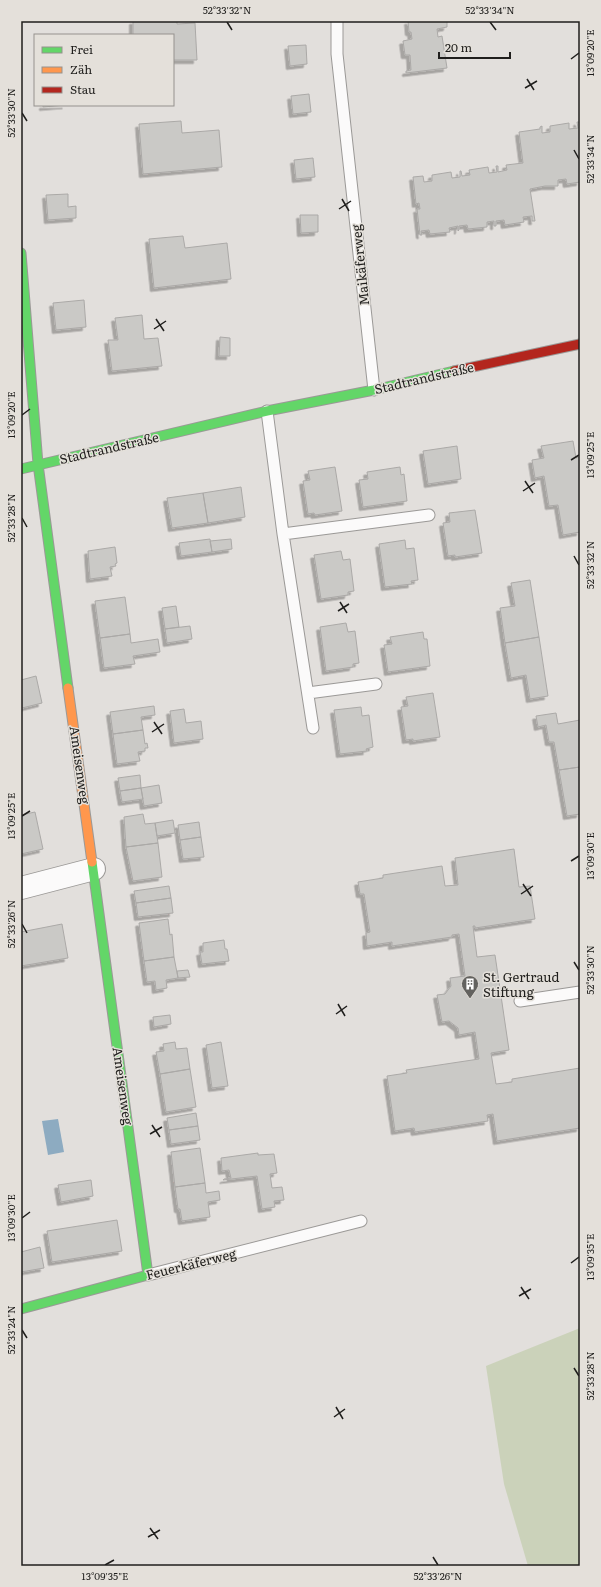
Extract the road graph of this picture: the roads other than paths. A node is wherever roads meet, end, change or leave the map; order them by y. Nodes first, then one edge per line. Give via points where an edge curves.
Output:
1 (337, 21) edge
2 (21, 253) edge
3 (580, 344) edge
4 (374, 390) junction
5 (268, 411) junction
6 (38, 464) junction
7 (21, 469) edge
8 (429, 515) dead end
9 (283, 534) junction
10 (376, 684) dead end
11 (308, 693) junction
12 (313, 728) dead end
13 (94, 869) junction
14 (21, 888) edge
15 (580, 992) edge
16 (520, 1001) dead end
17 (360, 1221) dead end
18 (148, 1275) junction
19 (21, 1309) edge

1 - 4 lane, Maikäferweg via 337,54
2 - 6 street, Ameisenweg
3 - 4 street, Stadtrandstraße
4 - 5 street, Stadtrandstraße
5 - 6 street, Stadtrandstraße
5 - 9 lane
6 - 7 street, Stadtrandstraße
6 - 13 street, Ameisenweg
8 - 9 lane
9 - 11 lane
10 - 11 lane
11 - 12 lane
13 - 14 street
13 - 18 street, Ameisenweg
15 - 16 lane
17 - 18 lane, Feuerkäferweg
18 - 19 street, Feuerkäferweg

